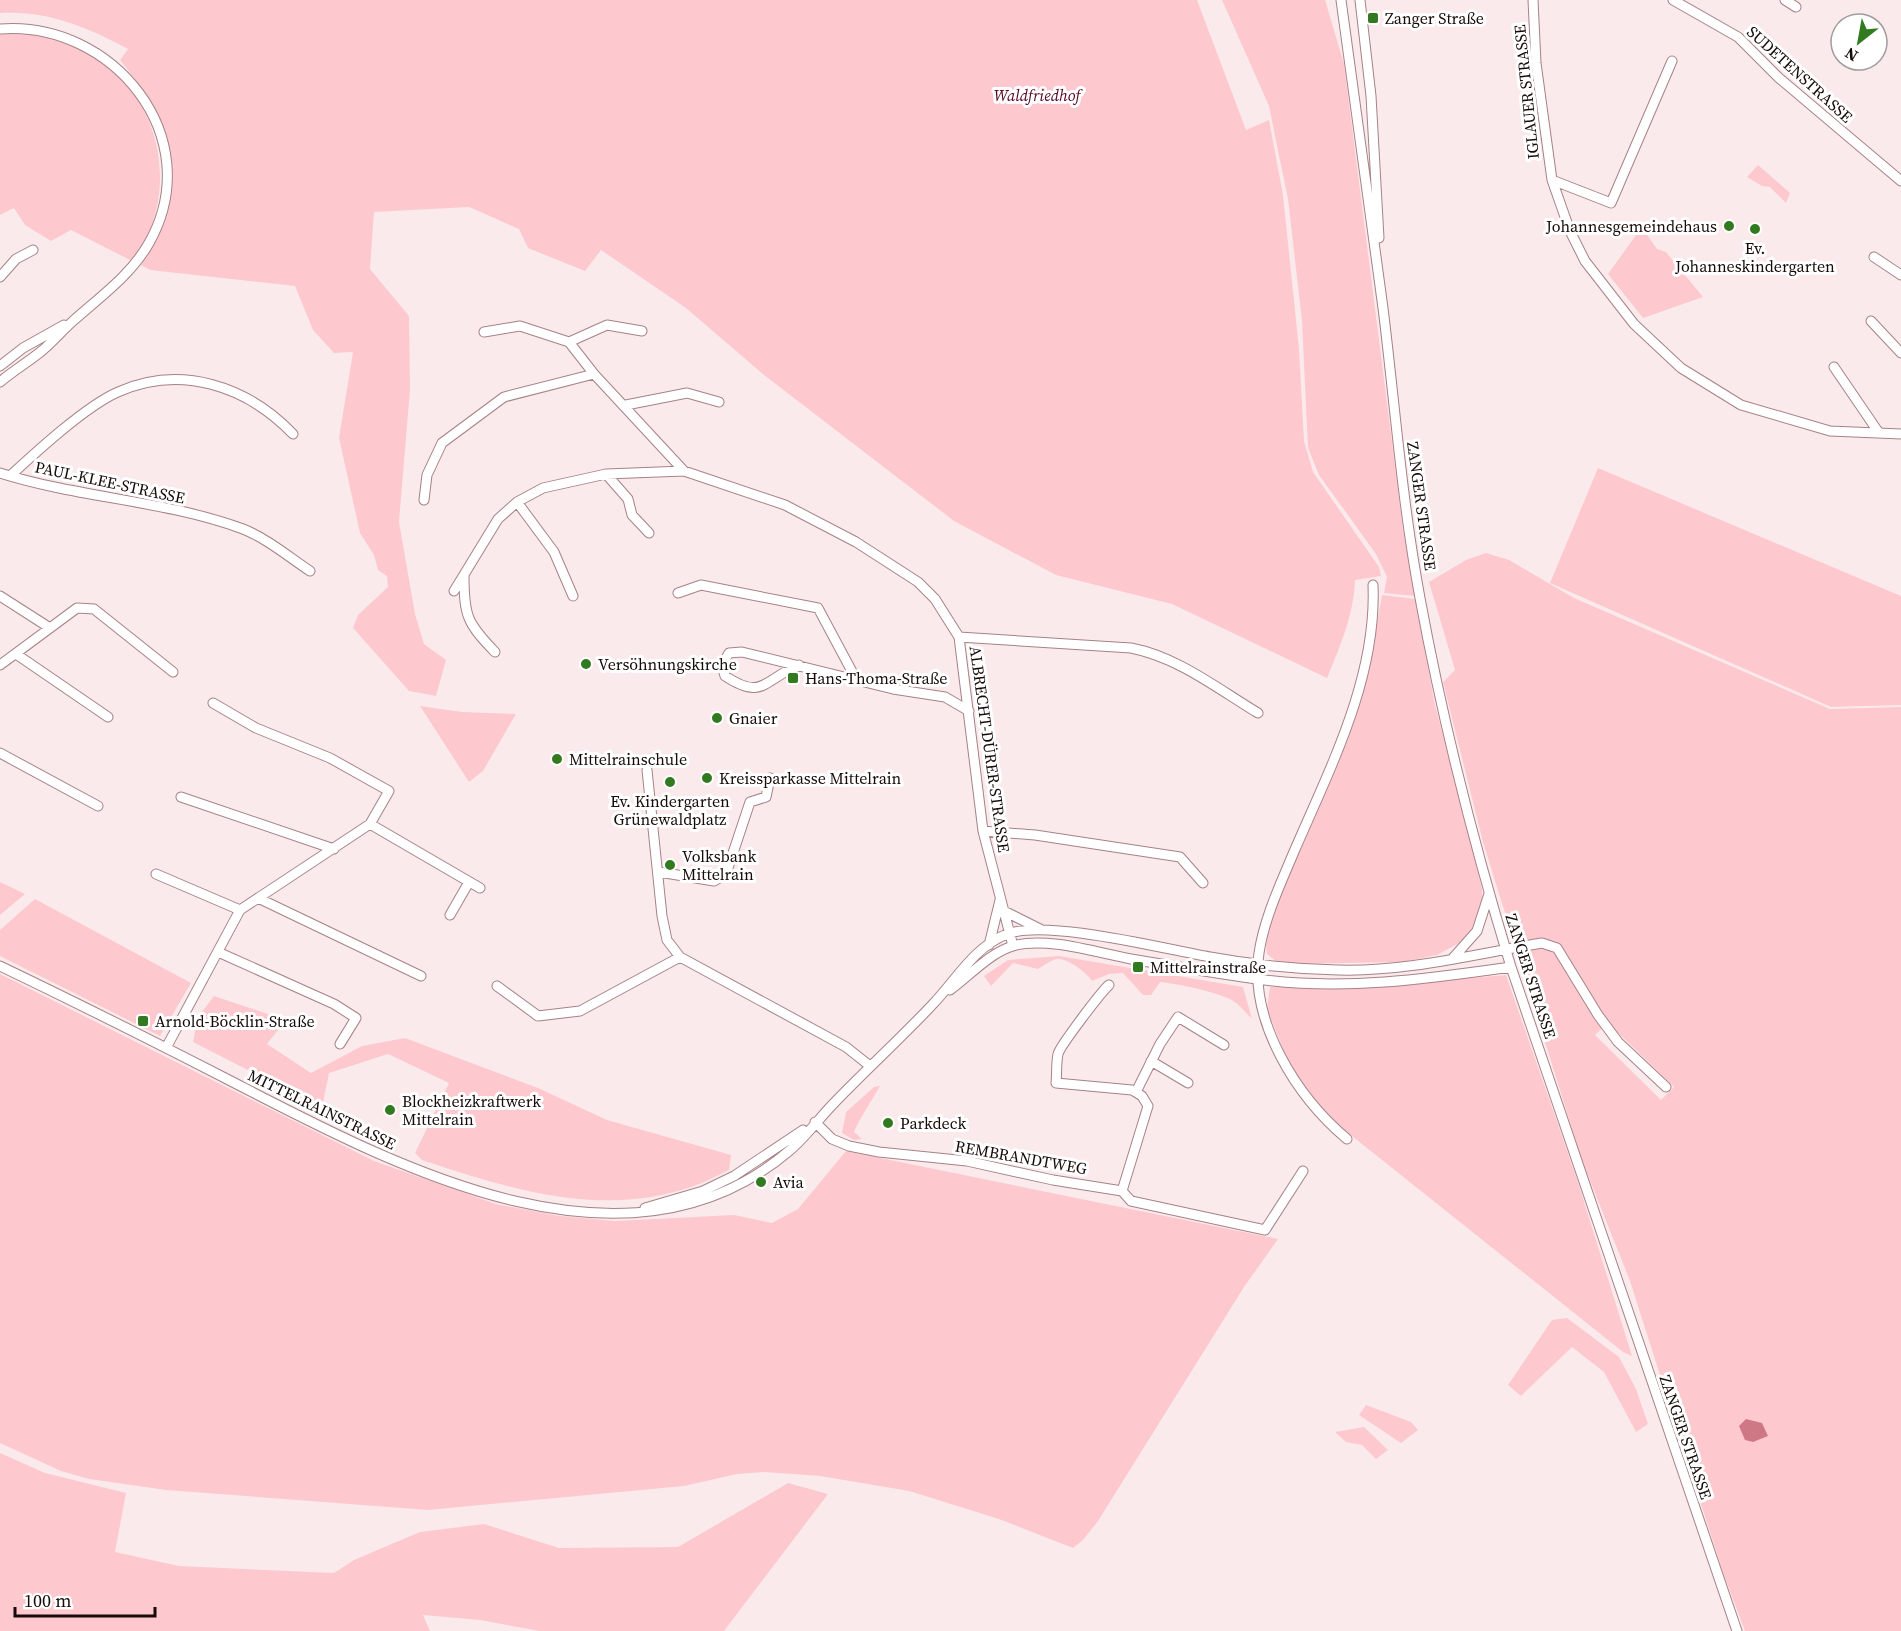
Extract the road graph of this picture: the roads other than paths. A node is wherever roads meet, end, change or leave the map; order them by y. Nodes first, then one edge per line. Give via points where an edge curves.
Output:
1 (1341, 0) edge
2 (1360, 0) edge
3 (1533, 0) edge
4 (1672, 0) edge
5 (1785, 0) edge
6 (1796, 7) dead end
7 (0, 29) edge
8 (1672, 61) dead end
9 (1551, 180) junction
10 (1901, 181) edge
11 (33, 250) dead end
12 (1874, 257) dead end
13 (1901, 275) edge
14 (0, 277) edge
15 (1383, 310) junction
16 (1871, 321) dead end
17 (72, 322) junction
18 (642, 331) dead end
19 (484, 332) dead end
20 (569, 342) junction
21 (1901, 353) edge
22 (2, 361) edge
23 (1834, 367) dead end
24 (13, 371) junction
25 (594, 374) junction
26 (0, 382) edge
27 (719, 402) dead end
28 (626, 405) junction
29 (1879, 433) junction
30 (293, 434) dead end
31 (1901, 434) edge
32 (684, 471) junction
33 (5, 474) edge
34 (606, 474) junction
35 (424, 500) dead end
36 (517, 502) junction
37 (649, 533) dead end
38 (310, 571) dead end
39 (464, 576) junction
40 (1373, 585) dead end
41 (453, 591) dead end
42 (678, 593) dead end
43 (0, 596) edge
44 (573, 596) dead end
45 (50, 628) junction
46 (959, 637) junction
47 (495, 652) dead end
48 (16, 654) junction
49 (0, 665) edge
50 (799, 665) junction
51 (173, 672) dead end
52 (856, 679) junction
53 (213, 703) dead end
54 (969, 711) junction
55 (1258, 713) dead end
56 (108, 717) dead end
57 (0, 753) edge
58 (647, 770) dead end
59 (770, 778) dead end
60 (181, 797) dead end
61 (98, 806) dead end
62 (370, 824) junction
63 (983, 831) junction
64 (334, 849) junction
65 (659, 872) junction
66 (156, 874) dead end
67 (469, 882) junction
68 (1203, 883) dead end
69 (480, 888) dead end
70 (1489, 894) junction
71 (258, 898) junction
72 (1000, 900) junction
73 (240, 910) junction
74 (1004, 911) junction
75 (450, 915) dead end
76 (1045, 931) junction
77 (1011, 933) junction
78 (989, 945) junction
79 (1014, 946) junction
80 (1506, 949) junction
81 (218, 952) junction
82 (680, 957) junction
83 (1451, 959) junction
84 (0, 965) edge
85 (1258, 965) junction
86 (1511, 967) junction
87 (421, 975) dead end
88 (1258, 979) junction
89 (1109, 985) dead end
90 (497, 986) dead end
91 (936, 1001) junction
92 (340, 1044) dead end
93 (1224, 1045) dead end
94 (166, 1048) junction
95 (1151, 1061) junction
96 (870, 1066) junction
97 (1188, 1083) dead end
98 (1666, 1087) dead end
99 (1136, 1092) junction
100 (815, 1122) junction
101 (1347, 1139) dead end
102 (1303, 1171) dead end
103 (1122, 1191) junction
104 (1737, 1631) edge

1 - 15 street, ZANGER STRASSE
2 - 15 street, ZANGER STRASSE via 1371,96
3 - 9 street, IGLAUER STRASSE via 1536,63
4 - 10 street, SUDETENSTRASSE via 1738,37 1779,78
5 - 6 street
7 - 17 street via 59,34 97,52 134,83 161,136 165,193 150,241 127,274
8 - 9 street, IGLAUER STRASSE via 1611,203
9 - 29 street, IGLAUER STRASSE via 1570,231 1590,269 1634,324 1682,368 1742,405 1830,431
11 - 14 street via 16,260
12 - 13 street
15 - 70 street, ZANGER STRASSE via 1400,468 1420,596 1450,745
16 - 21 street
17 - 22 street
17 - 24 street
18 - 20 street via 608,325
19 - 20 street via 520,326
20 - 25 street
22 - 24 street
23 - 29 street
24 - 26 street
25 - 28 street
25 - 35 street via 504,397 495,403 442,443 427,475
27 - 28 street via 687,393
28 - 32 street
29 - 31 street, IGLAUER STRASSE
30 - 33 street via 273,414 228,390 201,380 168,379 116,392
32 - 34 street, ALBRECHT-DÜRER-STRASSE
32 - 46 street, ALBRECHT-DÜRER-STRASSE via 784,505 844,534 918,582 934,598
33 - 38 street, PAUL-KLEE-STRASSE via 146,502 244,529
34 - 36 street, ALBRECHT-DÜRER-STRASSE via 543,488
34 - 37 street via 628,499 632,515
36 - 39 street, ALBRECHT-DÜRER-STRASSE via 498,519
36 - 44 street via 554,552
39 - 41 street, ALBRECHT-DÜRER-STRASSE
39 - 47 street via 464,608 474,630
40 - 85 street via 1371,634 1347,726 1275,897
42 - 52 street via 701,585 818,608
43 - 45 street
45 - 48 street
45 - 51 street via 77,608 94,609
46 - 54 street, ALBRECHT-DÜRER-STRASSE
46 - 55 street via 1150,652
48 - 49 street
48 - 56 street
50 - 50 street via 734,651 725,658 722,671 752,689
50 - 52 street
52 - 54 street via 945,698
53 - 62 street via 256,728 330,758 389,791
54 - 63 street, ALBRECHT-DÜRER-STRASSE
57 - 61 street
58 - 65 street
59 - 65 street via 766,797 750,802 726,874 714,881
60 - 64 street
62 - 64 street
62 - 67 street
63 - 68 street via 1180,857
63 - 72 street, ALBRECHT-DÜRER-STRASSE
64 - 71 street
65 - 82 street via 667,940
66 - 73 street
67 - 69 street
67 - 75 street
70 - 80 street, ZANGER STRASSE
70 - 83 street via 1477,931
71 - 73 street
71 - 87 street
72 - 74 street, ALBRECHT-DÜRER-STRASSE
72 - 78 street
73 - 81 street
74 - 76 street
74 - 77 street, ALBRECHT-DÜRER-STRASSE
76 - 77 street, MITTELRAINSTRASSE
76 - 85 street, MITTELRAINSTRASSE via 1091,935
77 - 78 street, MITTELRAINSTRASSE
77 - 79 street, ALBRECHT-DÜRER-STRASSE
78 - 91 street, MITTELRAINSTRASSE via 969,961
79 - 88 street, MITTELRAINSTRASSE via 1054,945
79 - 91 street, MITTELRAINSTRASSE
80 - 83 street, MITTELRAINSTRASSE
80 - 86 street, ZANGER STRASSE
80 - 98 street, MITTELRAINSTRASSE via 1542,943 1557,948 1618,1042
81 - 92 street via 334,1004 356,1018
81 - 94 street
82 - 90 street via 580,1011 538,1016
82 - 96 street via 846,1047
83 - 85 street, MITTELRAINSTRASSE via 1380,971
84 - 94 street, MITTELRAINSTRASSE
85 - 88 street
86 - 88 street, MITTELRAINSTRASSE via 1376,983
86 - 104 street, ZANGER STRASSE
88 - 101 street via 1263,1013 1291,1075 1322,1118
89 - 99 street via 1058,1052 1056,1083
91 - 96 street, MITTELRAINSTRASSE
93 - 95 street via 1178,1017
94 - 100 street, MITTELRAINSTRASSE via 387,1158 473,1191 561,1210 664,1211 696,1203 736,1187 790,1150
95 - 97 street
95 - 99 street
96 - 100 street, MITTELRAINSTRASSE
99 - 103 street via 1148,1106
100 - 103 street, REMBRANDTWEG via 832,1140 849,1146 967,1161
102 - 103 street, REMBRANDTWEG via 1265,1230 1131,1201

